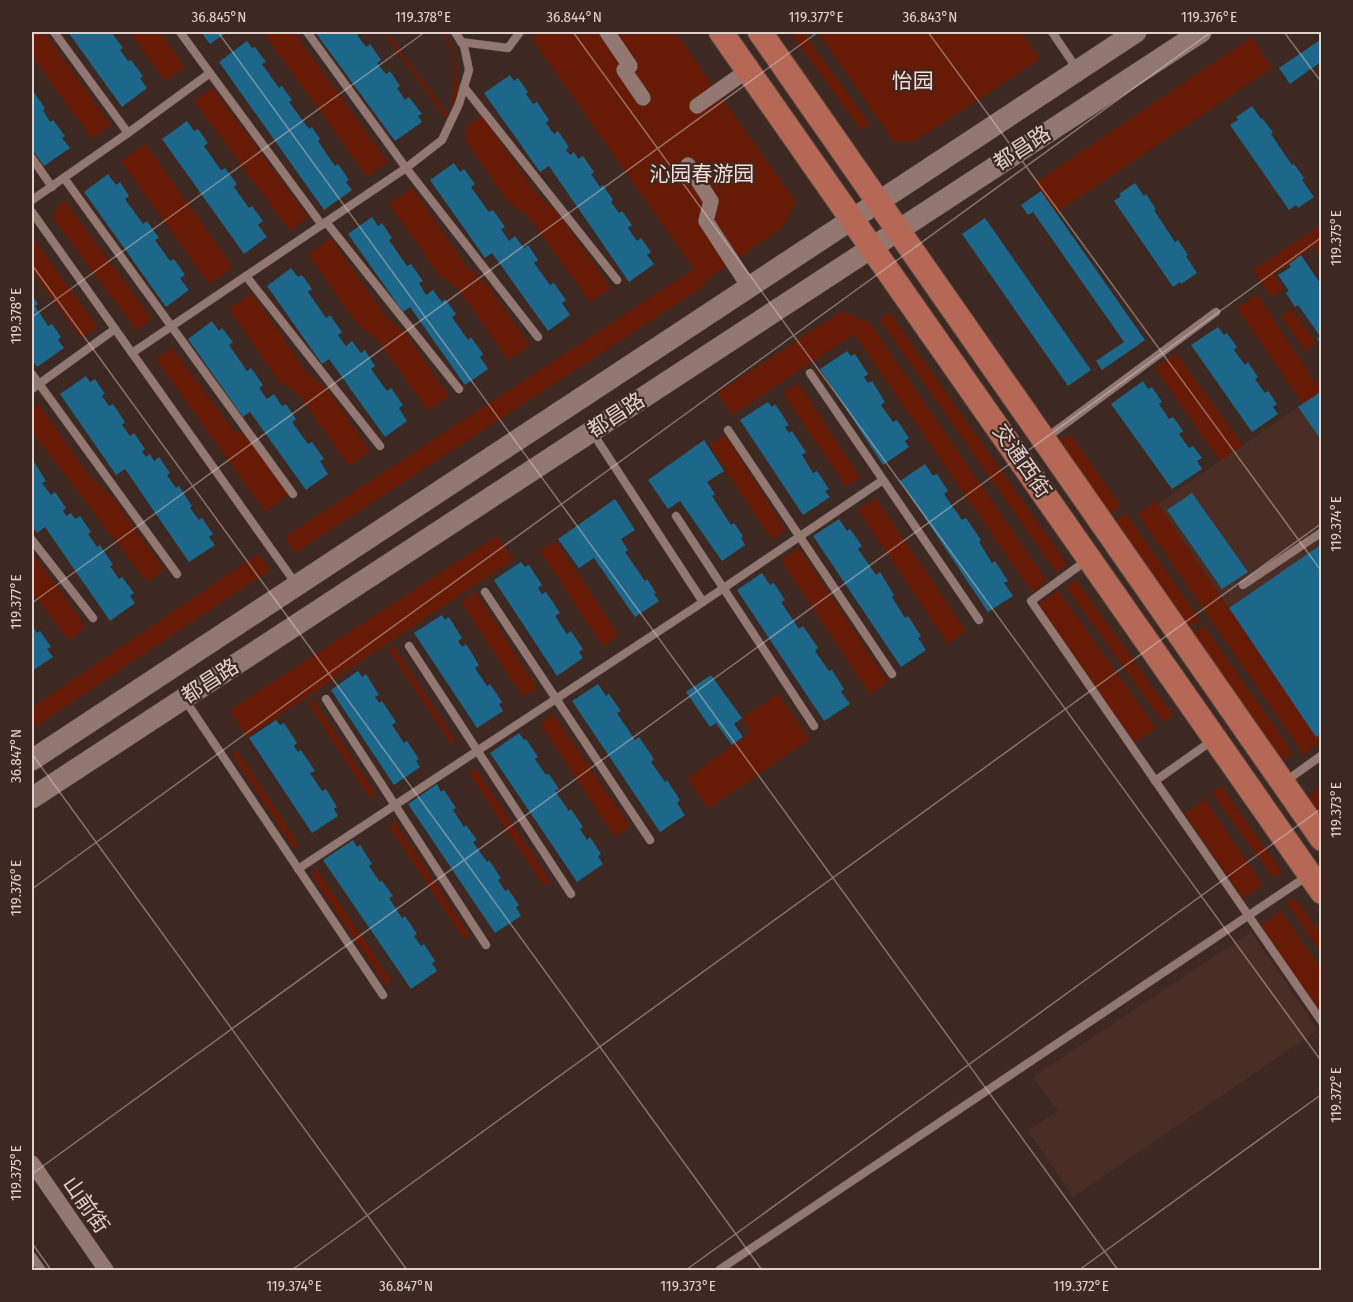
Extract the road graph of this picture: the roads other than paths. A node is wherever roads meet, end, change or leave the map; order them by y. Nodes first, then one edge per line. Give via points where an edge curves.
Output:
1 (54, 32) edge
2 (180, 32) edge
3 (307, 32) edge
4 (455, 32) edge
5 (520, 32) edge
6 (607, 32) edge
7 (721, 32) edge
8 (760, 32) edge
9 (1052, 32) edge
10 (1136, 32) edge
11 (1201, 32) edge
12 (461, 42) junction
13 (748, 70) junction
14 (1078, 70) junction
15 (210, 73) junction
16 (464, 87) junction
17 (643, 98) dead end
18 (697, 106) dead end
19 (128, 133) junction
20 (32, 158) edge
21 (688, 165) dead end
22 (406, 168) junction
23 (64, 178) junction
24 (52, 187) junction
25 (32, 200) edge
26 (878, 202) junction
27 (32, 212) edge
28 (852, 219) junction
29 (324, 223) junction
30 (898, 230) junction
31 (872, 247) junction
32 (246, 276) junction
33 (617, 280) dead end
34 (749, 287) junction
35 (1216, 312) dead end
36 (171, 327) junction
37 (116, 329) junction
38 (538, 337) dead end
39 (132, 353) junction
40 (810, 373) dead end
41 (32, 374) edge
42 (35, 386) edge
43 (459, 389) dead end
44 (728, 430) dead end
45 (591, 431) junction
46 (1044, 440) junction
47 (380, 446) dead end
48 (883, 480) junction
49 (293, 494) dead end
50 (676, 516) dead end
51 (1322, 532) edge
52 (800, 537) junction
53 (32, 540) edge
54 (1089, 558) junction
55 (177, 574) dead end
56 (297, 585) junction
57 (1244, 585) dead end
58 (723, 588) junction
59 (485, 592) dead end
60 (704, 602) junction
61 (93, 618) dead end
62 (979, 620) dead end
63 (409, 646) dead end
64 (892, 674) dead end
65 (183, 698) junction
66 (326, 699) dead end
67 (556, 699) junction
68 (814, 726) dead end
69 (1215, 739) junction
70 (477, 751) junction
71 (1322, 755) edge
72 (32, 760) edge
73 (1155, 781) junction
74 (1283, 783) junction
75 (32, 798) edge
76 (394, 805) junction
77 (1322, 839) edge
78 (650, 840) dead end
79 (298, 868) junction
80 (1315, 883) edge
81 (571, 894) dead end
82 (1249, 916) junction
83 (486, 945) dead end
84 (383, 995) dead end
85 (1322, 1022) edge
86 (32, 1163) edge
87 (32, 1256) edge
88 (42, 1270) edge
89 (106, 1270) edge
90 (719, 1270) edge

1 - 19 lane
2 - 15 lane
3 - 22 lane
4 - 12 lane
5 - 12 lane via 508,48
6 - 17 street via 630,66 624,70
7 - 13 main road, 交通西街
8 - 26 main road, 交通西街
9 - 14 lane
10 - 14 main road, 都昌路
11 - 30 main road, 都昌路
12 - 16 lane via 469,70
13 - 18 street
13 - 28 main road, 交通西街
14 - 26 main road, 都昌路
15 - 19 lane
15 - 29 lane
16 - 22 lane via 442,140
16 - 33 lane
19 - 23 lane
20 - 24 lane
21 - 34 street via 711,201 706,220
22 - 29 lane
22 - 38 lane
23 - 24 lane
23 - 36 lane
24 - 25 lane
26 - 28 main road, 都昌路
26 - 30 main road, 交通西街
27 - 37 lane
28 - 31 main road, 交通西街
28 - 34 main road, 都昌路
29 - 32 lane
29 - 43 lane
30 - 31 main road, 都昌路
30 - 46 main road, 交通西街
31 - 45 main road, 都昌路
31 - 54 main road, 交通西街
32 - 36 lane
32 - 47 lane
34 - 56 main road, 都昌路
35 - 46 lane
36 - 39 lane
36 - 49 lane
37 - 39 lane
37 - 42 lane
39 - 56 lane
40 - 48 lane
41 - 42 lane
42 - 55 lane
44 - 52 lane
45 - 60 lane
45 - 65 main road, 都昌路
46 - 74 main road, 交通西街
48 - 52 lane
48 - 62 lane
50 - 58 lane
51 - 57 lane
52 - 58 lane
52 - 64 lane
53 - 61 lane
54 - 69 main road, 交通西街
54 - 73 lane via 1031,601
56 - 72 main road, 都昌路
58 - 60 lane
58 - 68 lane
59 - 67 lane
60 - 67 lane
63 - 70 lane
65 - 75 main road, 都昌路
65 - 79 lane
66 - 76 lane
67 - 70 lane
67 - 78 lane
69 - 73 lane
69 - 80 main road, 交通西街
70 - 76 lane
70 - 81 lane
71 - 74 lane
73 - 82 lane
74 - 77 main road, 交通西街
76 - 79 lane
76 - 83 lane
79 - 84 lane
80 - 82 lane
82 - 85 lane
82 - 90 lane
86 - 89 street, 山前街
87 - 88 lane

